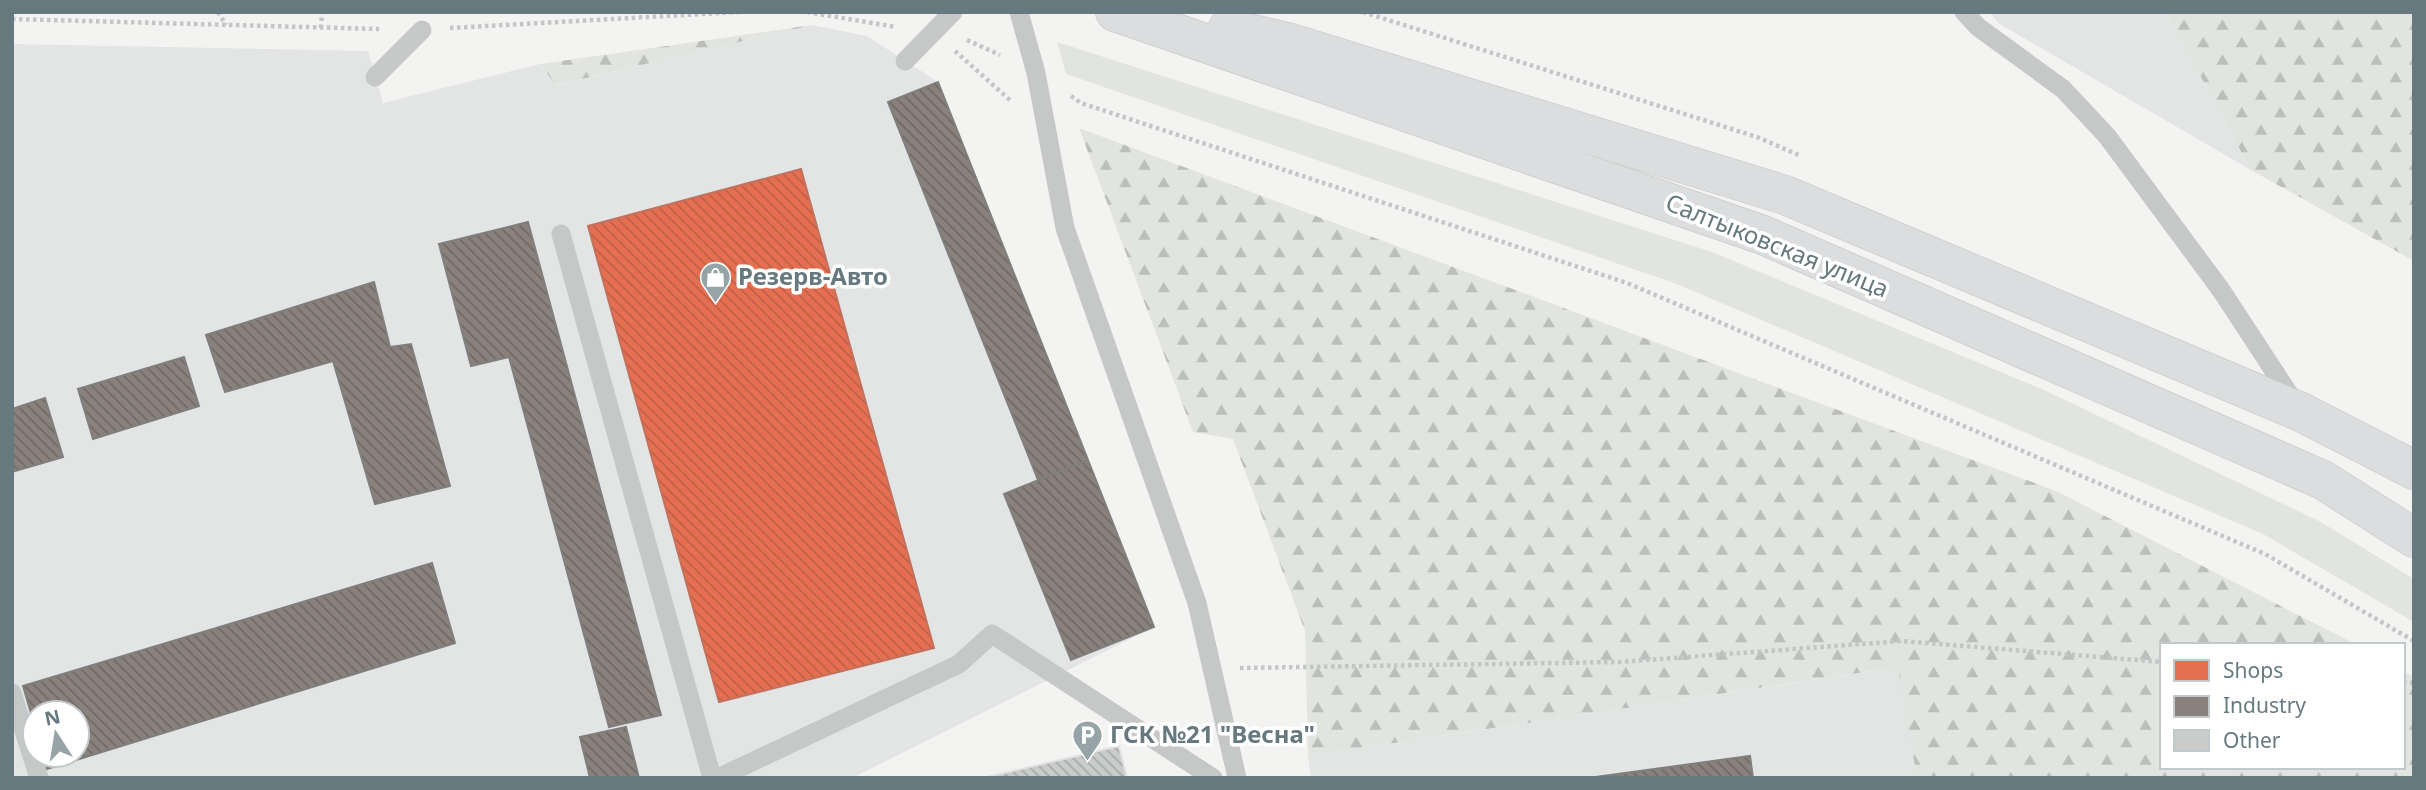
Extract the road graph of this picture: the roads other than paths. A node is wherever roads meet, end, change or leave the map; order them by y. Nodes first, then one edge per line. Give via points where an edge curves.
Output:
1 (953, 12) edge
2 (1019, 12) edge
3 (1115, 12) edge
4 (1163, 12) edge
5 (1964, 12) edge
6 (422, 30) road end
7 (905, 61) dead end
8 (375, 78) dead end
9 (561, 234) dead end
10 (2301, 412) junction
11 (2414, 470) edge
12 (2414, 538) edge
13 (12, 693) edge
14 (39, 778) edge
15 (712, 778) edge
16 (718, 778) edge
17 (1213, 778) edge
18 (1237, 778) edge

1 - 7 lane
2 - 18 lane via 1036,74 1065,228 1197,603
3 - 12 main road, Салтыковская улица via 1763,235 2323,480
4 - 10 main road, Салтыковская улица via 1291,43 1785,195
5 - 10 lane via 2063,89 2107,136 2221,290
6 - 8 lane
9 - 15 lane
10 - 11 main road, Салтыковская улица
13 - 14 lane
16 - 17 lane via 959,664 992,634

